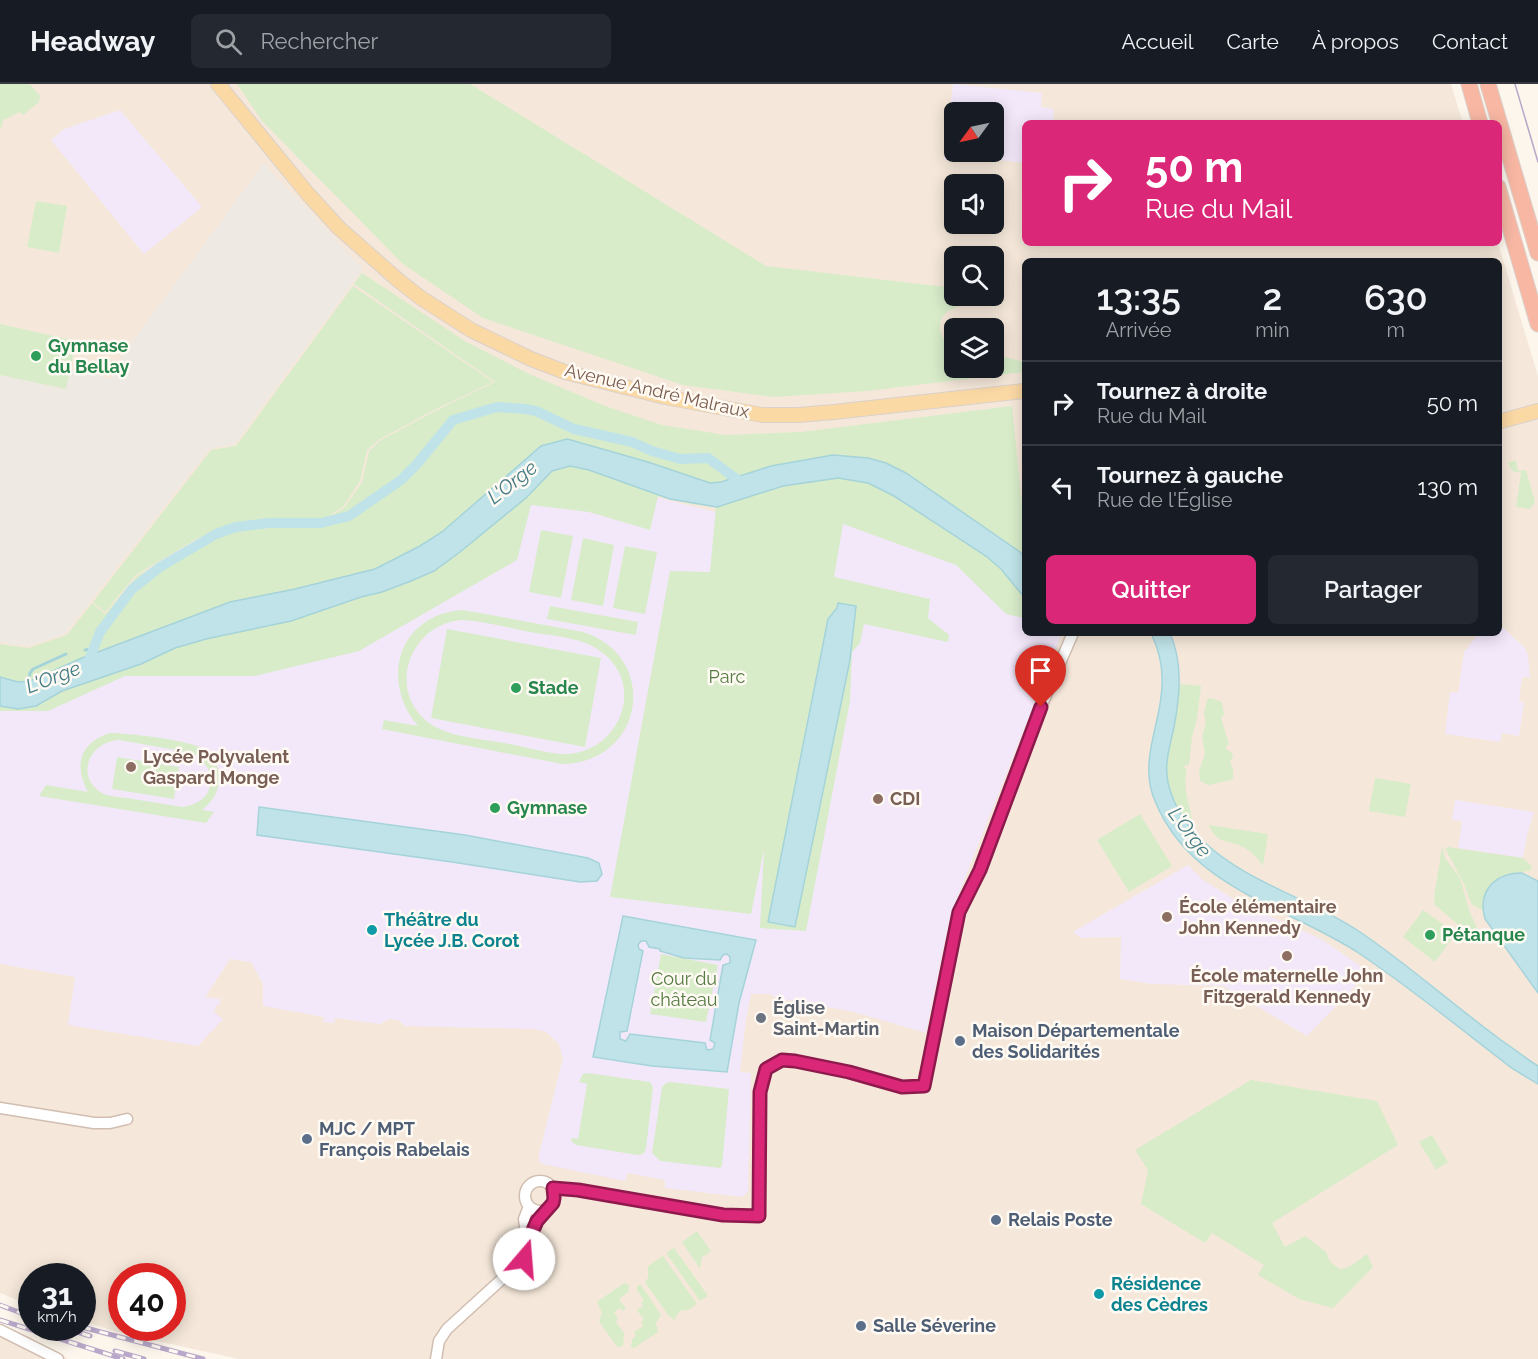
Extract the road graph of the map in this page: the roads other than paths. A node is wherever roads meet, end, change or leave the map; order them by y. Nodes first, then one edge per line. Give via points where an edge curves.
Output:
1 (218, 84) edge
2 (1468, 84) edge
3 (1488, 84) edge
4 (1479, 120) edge
5 (1499, 120) edge
6 (1502, 131) edge
7 (1502, 201) edge
8 (1538, 253) edge
9 (1538, 324) edge
10 (1022, 392) edge
11 (1538, 411) edge
12 (1513, 416) junction
13 (1502, 417) edge
14 (1502, 420) edge
15 (1072, 636) edge
16 (0, 1108) edge
17 (127, 1119) dead end
18 (553, 1188) junction
19 (529, 1206) junction
20 (546, 1210) junction
21 (527, 1244) junction
22 (0, 1330) edge
23 (58, 1359) edge
24 (436, 1359) edge

1 - 10 main road, Avenue André Malraux via 315,202 398,280 471,330 556,369 665,397 762,415 834,412
2 - 4 highway
3 - 5 highway
6 - 8 highway
7 - 9 highway
11 - 12 main road
12 - 13 main road
12 - 14 main road
15 - 18 street via 980,870 959,912 924,1086 902,1087 795,1061 782,1060 766,1069 760,1092 759,1216 723,1215
16 - 17 street via 94,1123
18 - 19 street via 542,1181 529,1186 525,1195
18 - 20 street via 553,1203
19 - 20 street
19 - 21 street via 524,1219
20 - 21 street
21 - 24 street via 524,1259 447,1329 439,1341
22 - 23 street

